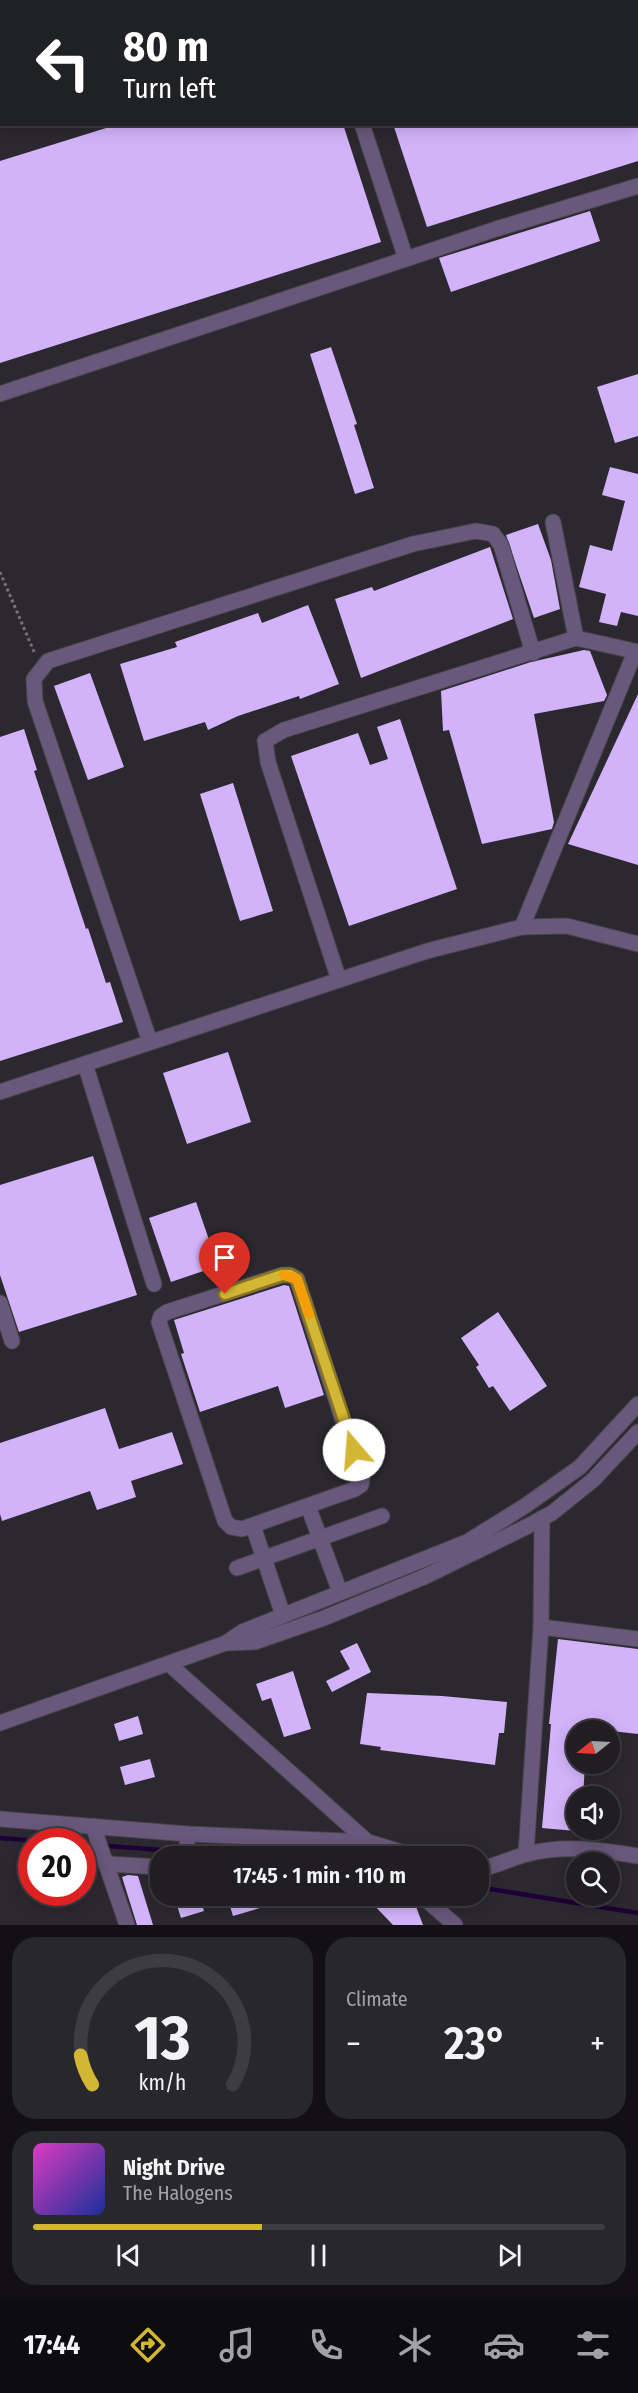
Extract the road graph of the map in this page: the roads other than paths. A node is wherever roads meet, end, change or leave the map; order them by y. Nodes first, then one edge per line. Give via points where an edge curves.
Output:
1 (363, 126) edge
2 (638, 186) edge
3 (406, 259) junction
4 (0, 394) edge
5 (553, 522) dead end
6 (576, 638) junction
7 (533, 652) junction
8 (637, 652) edge
9 (522, 927) junction
10 (638, 944) edge
11 (339, 980) junction
12 (150, 1042) junction
13 (85, 1064) junction
14 (0, 1092) edge
15 (154, 1284) dead end
16 (0, 1304) edge
17 (12, 1341) dead end
18 (638, 1404) edge
19 (638, 1432) edge
20 (308, 1506) junction
21 (382, 1516) dead end
22 (542, 1518) junction
23 (253, 1526) junction
24 (320, 1538) junction
25 (264, 1558) junction
26 (237, 1568) dead end
27 (340, 1592) junction
28 (283, 1615) junction
29 (541, 1626) junction
30 (638, 1639) edge
31 (226, 1643) junction
32 (169, 1664) junction
33 (0, 1723) edge
34 (0, 1819) edge
35 (368, 1842) junction
36 (100, 1845) junction
37 (187, 1845) edge
38 (372, 1846) edge
39 (381, 1846) edge
40 (526, 1854) junction
41 (638, 1856) edge
42 (150, 1863) edge
43 (489, 1868) edge
44 (433, 1906) edge
45 (127, 1925) edge
46 (455, 1925) edge

1 - 3 street
2 - 3 street
3 - 4 street
5 - 6 street
6 - 7 street
6 - 8 street
7 - 11 street via 284,730 265,741 268,762
7 - 12 street via 501,545 493,534 476,531 413,544 48,661 34,679 35,701
8 - 9 street
9 - 10 street via 567,926
9 - 11 street via 427,951
11 - 12 street
12 - 13 street
13 - 14 street
13 - 15 street
16 - 17 street
18 - 27 street via 580,1467 525,1506 466,1542
19 - 22 street via 593,1480
20 - 23 street
20 - 23 street via 355,1490 362,1479 297,1279 282,1275 167,1312 159,1322 225,1521 242,1529
20 - 24 street
21 - 24 street
22 - 29 street
22 - 31 street via 424,1577 324,1618 255,1642
23 - 25 street
24 - 25 street
24 - 27 street
25 - 26 street
25 - 28 street
27 - 28 street
28 - 31 street
29 - 30 street
29 - 40 street
31 - 32 street
32 - 33 street
32 - 35 street
34 - 36 street
35 - 37 street
35 - 38 street
35 - 39 street
36 - 37 street
36 - 42 street
36 - 45 street
40 - 41 street via 586,1848
40 - 43 street
44 - 46 street

